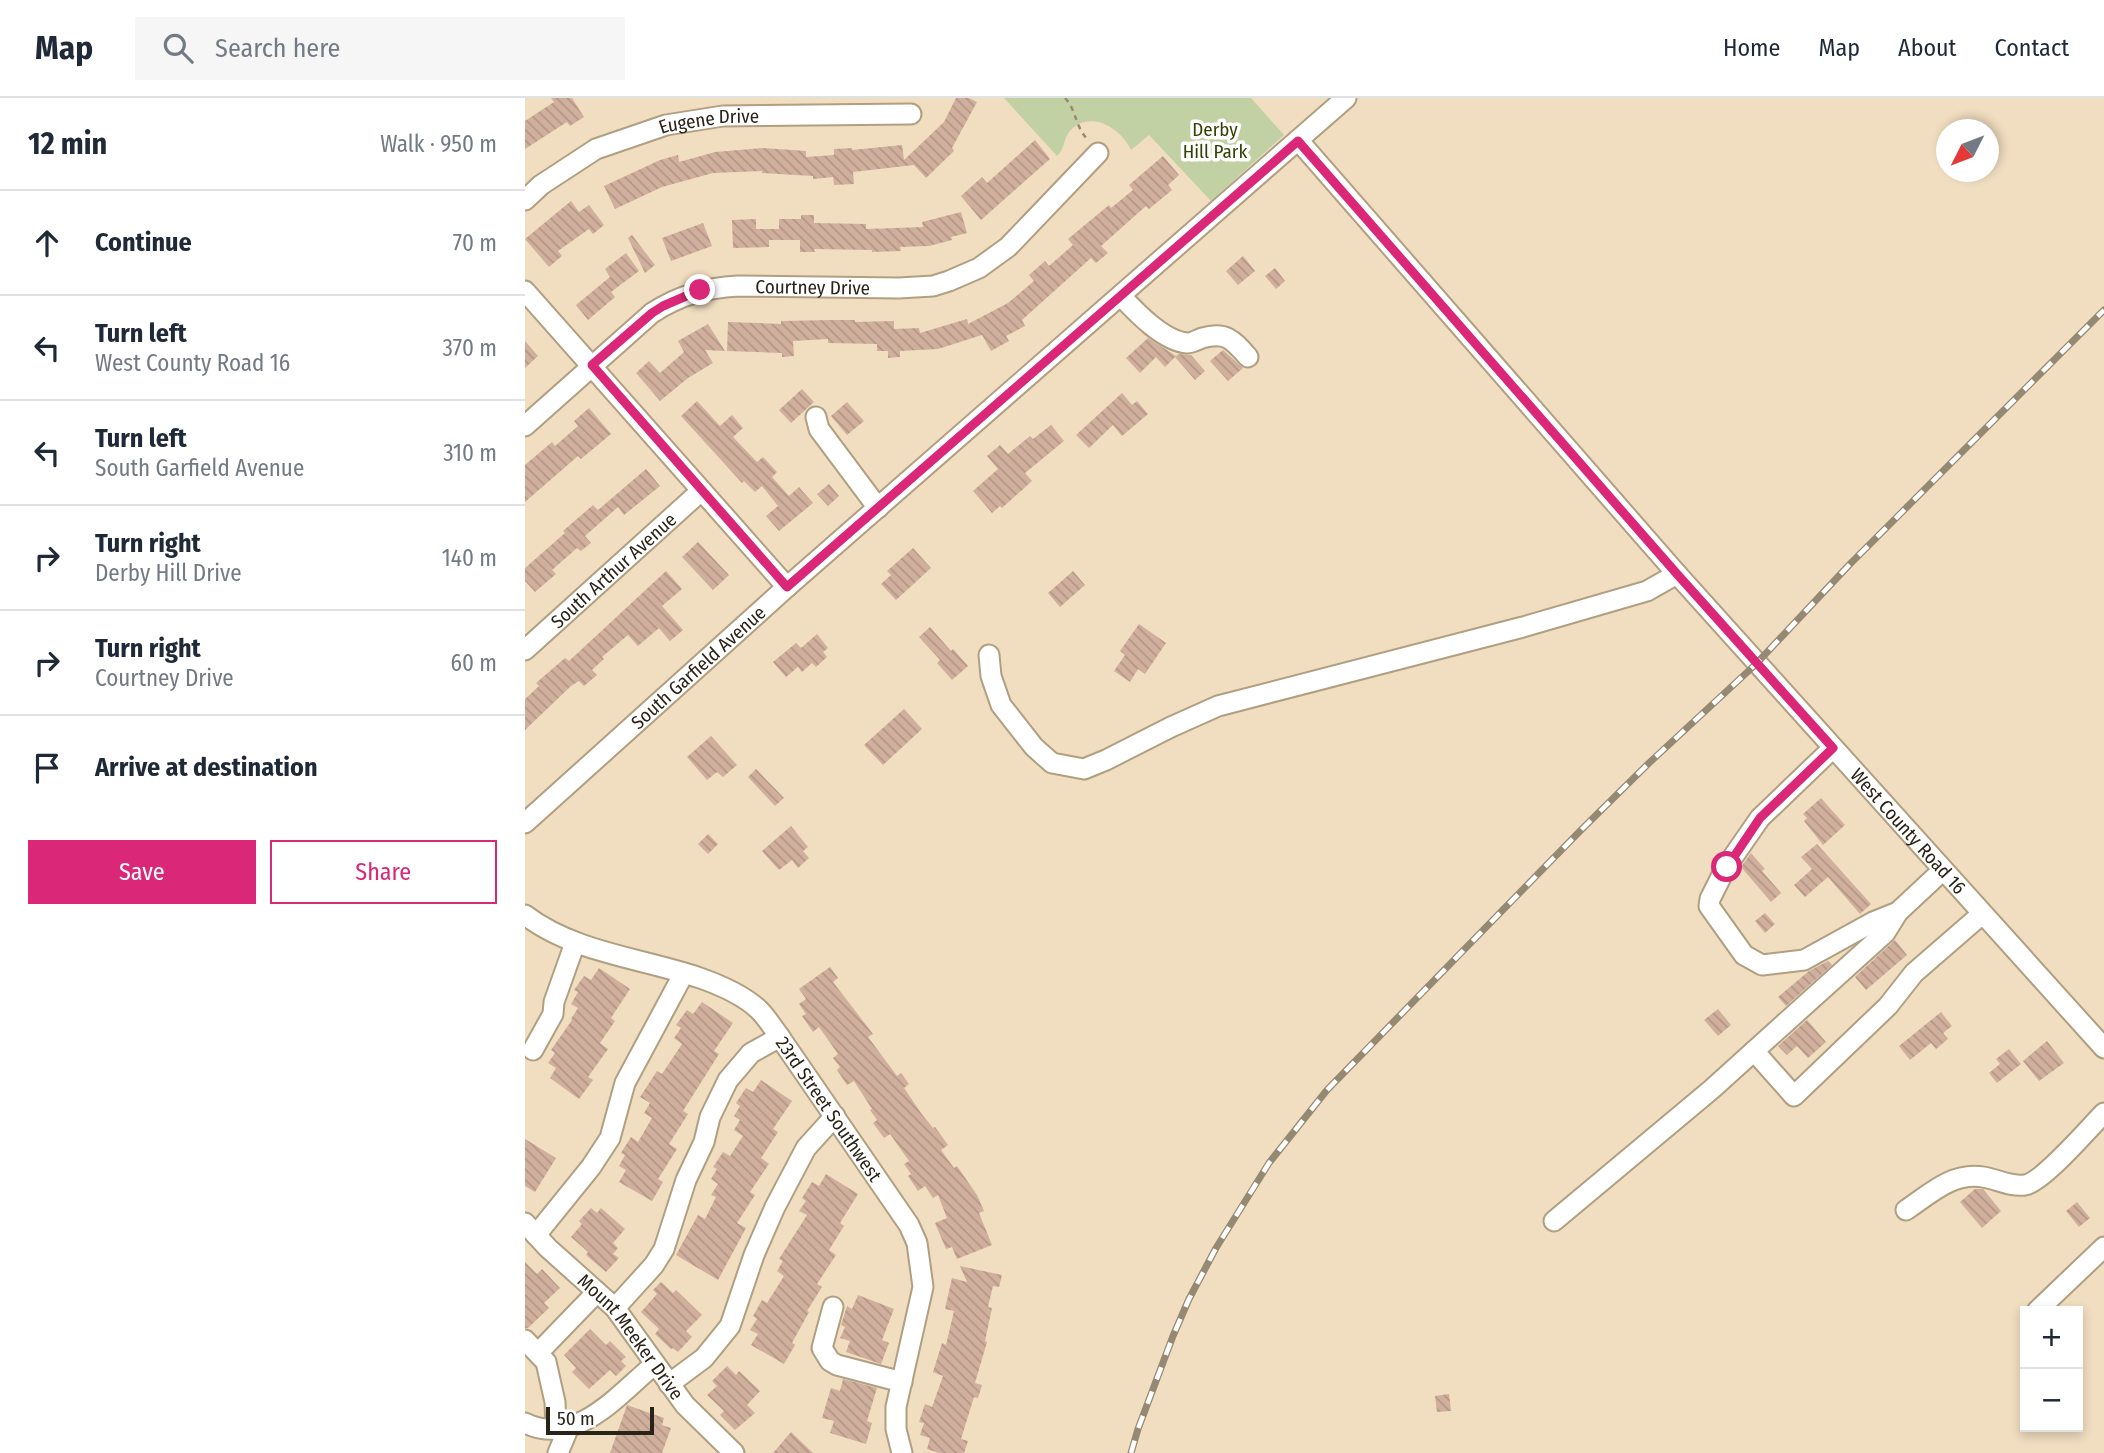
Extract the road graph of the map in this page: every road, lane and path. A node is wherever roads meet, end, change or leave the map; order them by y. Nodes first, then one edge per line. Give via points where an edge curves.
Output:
1 (1065, 98) edge
2 (1346, 98) edge
3 (911, 114) dead end
4 (1298, 141) junction
5 (1098, 153) joint
6 (525, 200) edge
7 (525, 290) edge
8 (1121, 296) junction
9 (1248, 357) dead end
10 (592, 365) junction
11 (816, 417) dead end
12 (525, 426) edge
13 (701, 491) junction
14 (879, 508) junction
15 (1677, 574) junction
16 (787, 587) junction
17 (525, 650) edge
18 (989, 655) dead end
19 (1833, 748) junction
20 (525, 823) edge
21 (1943, 870) junction
22 (1898, 912) junction
23 (1982, 914) junction
24 (525, 915) edge
25 (575, 943) junction
26 (684, 973) junction
27 (780, 1037) junction
28 (2104, 1048) edge
29 (533, 1050) dead end
30 (1754, 1051) junction
31 (2104, 1113) edge
32 (835, 1116) junction
33 (1906, 1210) dead end
34 (1553, 1221) dead end
35 (530, 1229) edge
36 (2104, 1247) edge
37 (597, 1292) junction
38 (2042, 1306) edge
39 (833, 1307) dead end
40 (615, 1308) junction
41 (531, 1347) edge
42 (655, 1364) junction
43 (902, 1382) junction
44 (669, 1384) junction
45 (525, 1423) edge
46 (562, 1429) junction
47 (558, 1453) edge
48 (734, 1453) edge
49 (902, 1453) edge

1 - 5 path via 1077,128
2 - 4 street, South Garfield Avenue
3 - 6 street, Eugene Drive via 723,117 666,125 589,153
4 - 8 street, South Garfield Avenue
4 - 15 street, West County Road 16
5 - 10 street, Courtney Drive via 1008,247 979,268 949,281 899,288 712,287 663,306
7 - 10 street
8 - 9 street via 1170,337 1190,343 1222,335
8 - 14 street, South Garfield Avenue
10 - 12 street, Courtney Drive
10 - 13 street
11 - 14 street via 819,429
13 - 16 street
13 - 17 street, South Arthur Avenue
14 - 16 street, South Garfield Avenue
15 - 18 street via 1647,591 1218,706 1084,769 1052,763 1034,747 1001,705
15 - 19 street, West County Road 16
16 - 20 street, South Garfield Avenue
19 - 21 street, West County Road 16
19 - 22 street via 1760,818 1727,867 1709,906 1745,955 1762,965 1804,960
21 - 22 street
21 - 23 street, West County Road 16
22 - 30 street via 1885,933
23 - 28 street, West County Road 16
23 - 30 street via 1914,973 1888,1006 1794,1096
24 - 25 street, 23rd Street Southwest
25 - 26 street, 23rd Street Southwest
25 - 29 street via 553,1014
26 - 27 street, 23rd Street Southwest via 732,991 757,1008
26 - 35 street via 625,1083 610,1138 591,1167
27 - 32 street, 23rd Street Southwest
27 - 40 street via 751,1054 728,1080 686,1180 664,1249
30 - 34 street
31 - 33 street via 2027,1185 1985,1177 1956,1178
32 - 43 street, 23rd Street Southwest via 909,1225 917,1244 923,1287
32 - 44 street via 806,1148 775,1207 730,1326 704,1358
35 - 37 street, Mount Meeker Drive
36 - 38 street
37 - 40 street, Mount Meeker Drive
37 - 41 street
39 - 43 street via 822,1348 830,1361
40 - 42 street, Mount Meeker Drive
41 - 46 street via 546,1362
42 - 44 street, Mount Meeker Drive
42 - 46 street via 593,1416
43 - 49 street, 23rd Street Southwest via 895,1429
44 - 48 street, Mount Meeker Drive
45 - 46 street via 546,1430
46 - 47 street

